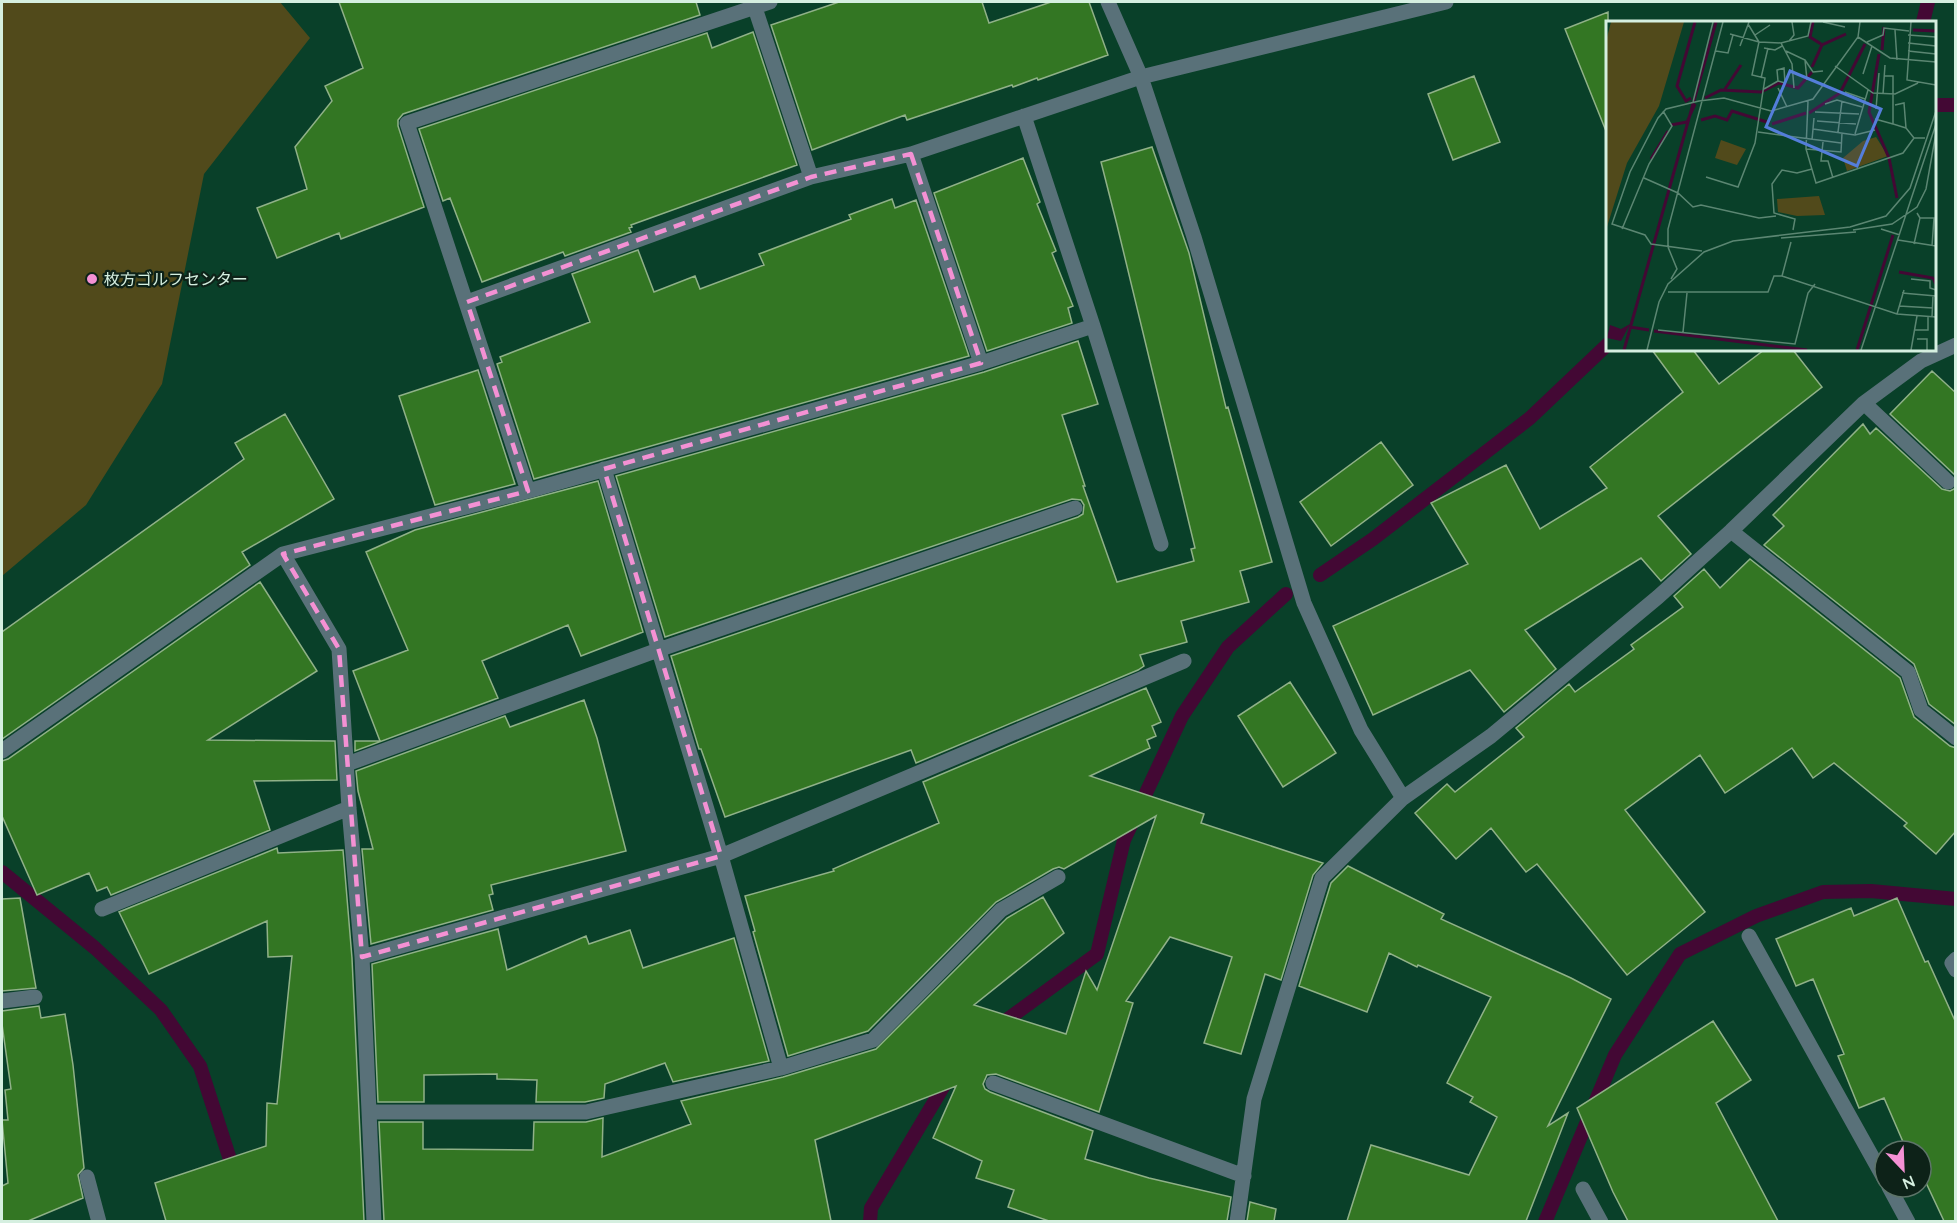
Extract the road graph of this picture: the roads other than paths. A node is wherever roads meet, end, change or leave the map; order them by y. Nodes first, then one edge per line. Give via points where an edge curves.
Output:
1 (770, 2) edge
2 (1108, 2) edge
3 (1446, 2) edge
4 (754, 4) edge
5 (1141, 76) junction
6 (1024, 116) junction
7 (911, 154) junction
8 (811, 177) junction
9 (467, 302) junction
10 (1093, 326) junction
11 (1956, 345) edge
12 (981, 363) junction
13 (1864, 402) junction
14 (604, 469) junction
15 (1948, 482) dead end
16 (528, 491) junction
17 (1075, 508) dead end
18 (1731, 531) junction
19 (1161, 544) dead end
20 (283, 554) junction
21 (658, 650) junction
22 (1184, 661) dead end
23 (1956, 738) edge
24 (2, 751) edge
25 (347, 764) junction
26 (1403, 798) junction
27 (349, 808) junction
28 (721, 856) junction
29 (1058, 877) dead end
30 (102, 909) dead end
31 (1749, 936) dead end
32 (362, 957) junction
33 (1956, 959) edge
34 (1956, 970) edge
35 (35, 997) dead end
36 (2, 1001) edge
37 (781, 1068) junction
38 (993, 1083) dead end
39 (369, 1112) junction
40 (1873, 1158) edge
41 (1244, 1176) junction
42 (87, 1177) dead end
43 (1583, 1189) dead end
44 (1896, 1199) edge
45 (99, 1221) edge
46 (374, 1221) edge
47 (1237, 1221) edge
48 (1601, 1221) edge
49 (1908, 1221) edge

1 - 4 street
2 - 5 street
3 - 5 street
4 - 8 street
4 - 9 street via 407,123
5 - 6 street
5 - 26 street via 1194,237 1304,603 1360,730
6 - 7 street
6 - 10 street
7 - 8 street
7 - 12 street
8 - 9 street
9 - 16 street
10 - 12 street
10 - 19 street
11 - 13 street via 1922,361
12 - 14 street
13 - 15 street
13 - 18 street
14 - 16 street
14 - 21 street
16 - 20 street
17 - 21 street
18 - 23 street via 1908,672 1921,710
18 - 26 street via 1491,736
20 - 24 street
20 - 25 street via 339,649
21 - 25 street
21 - 28 street
22 - 28 street
25 - 27 street
26 - 41 street via 1322,878 1254,1099
27 - 30 street
27 - 32 street
28 - 32 street
28 - 37 street
29 - 37 street via 1001,910 873,1040
31 - 40 street
32 - 39 street
33 - 34 street via 1952,963
35 - 36 street
37 - 39 street via 586,1113
38 - 41 street
39 - 46 street
41 - 47 street
42 - 45 street
43 - 48 street
44 - 49 street

